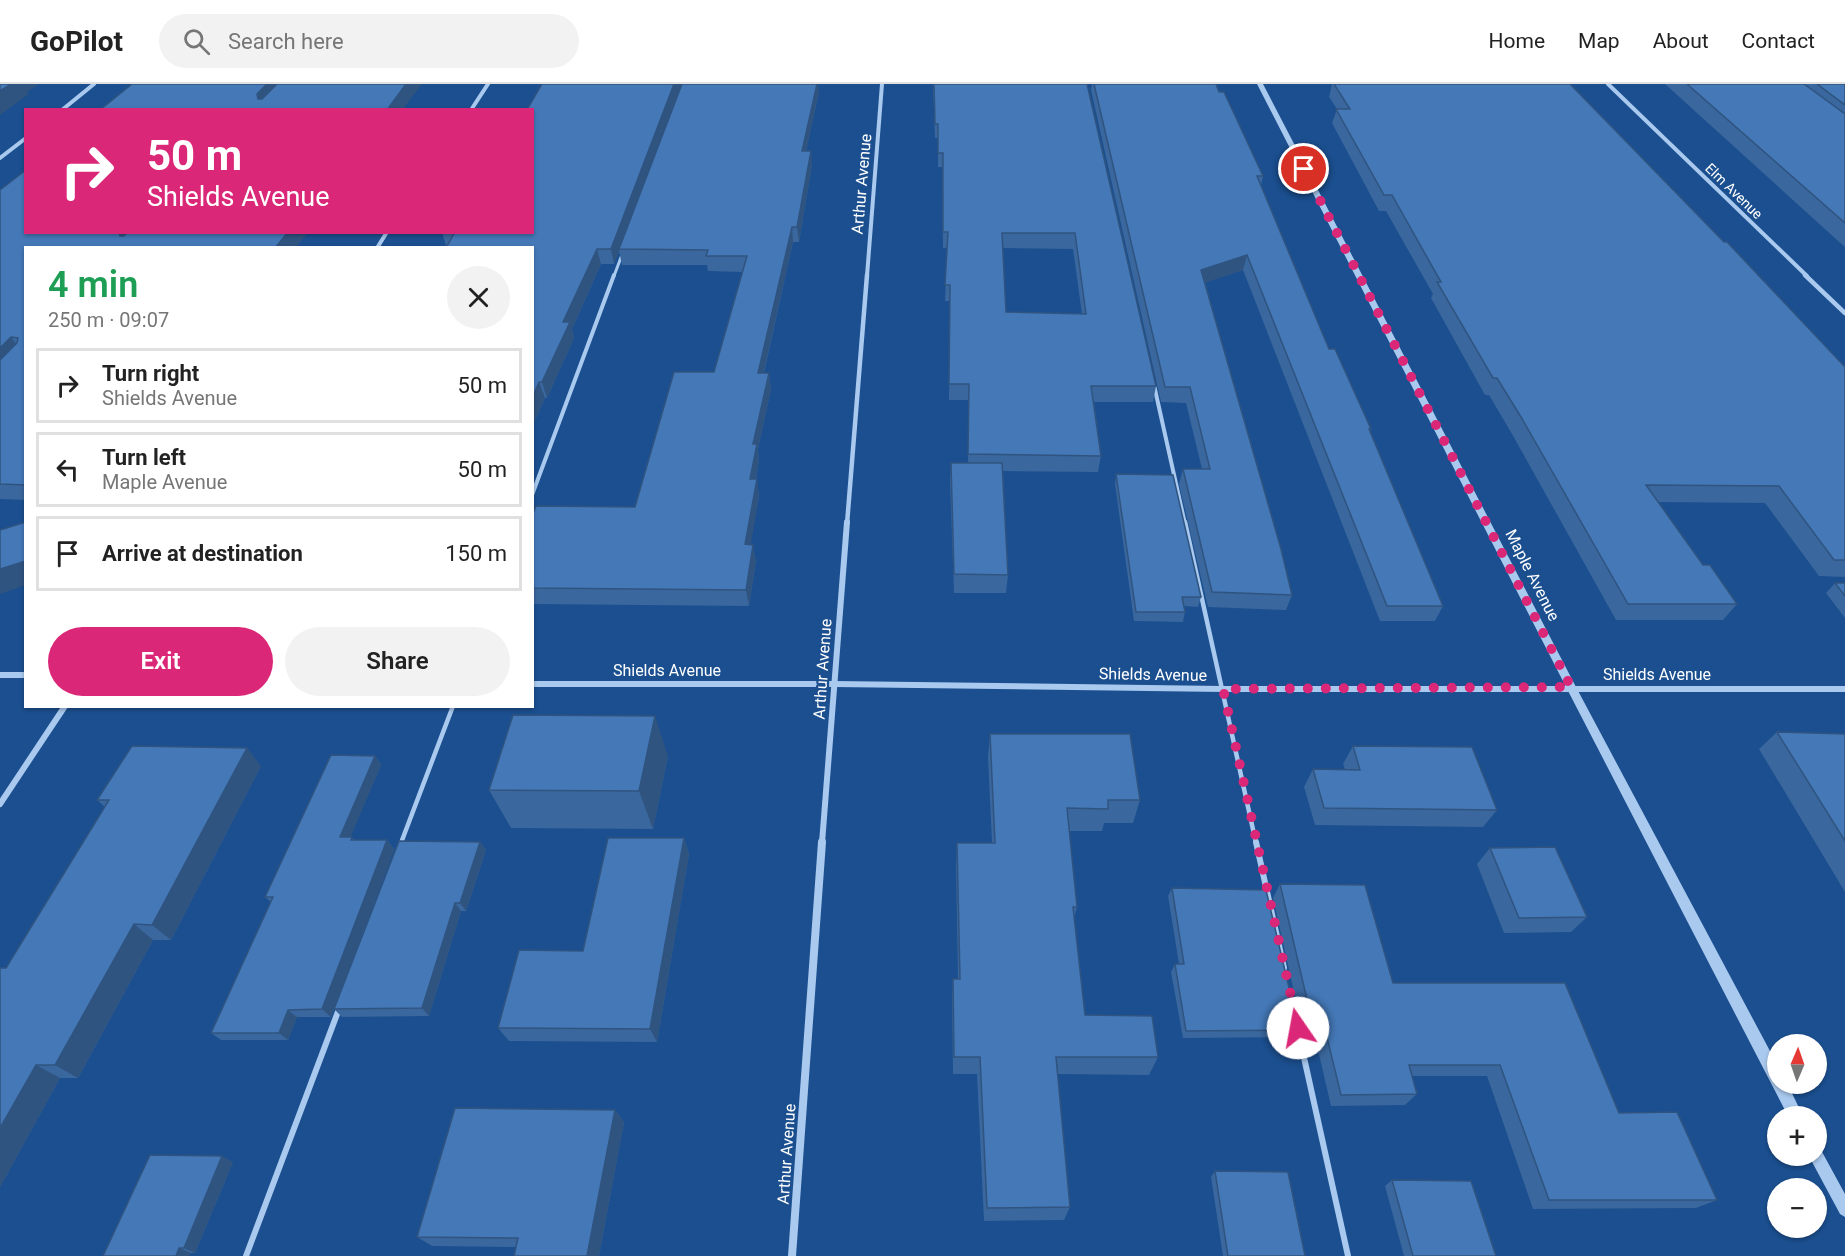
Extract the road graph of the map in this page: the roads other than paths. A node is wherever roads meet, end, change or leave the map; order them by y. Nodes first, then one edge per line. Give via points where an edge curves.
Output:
1 (94, 84) edge
2 (488, 84) edge
3 (882, 84) edge
4 (1260, 84) edge
5 (1608, 84) edge
6 (64, 108) edge
7 (472, 108) edge
8 (24, 140) edge
9 (0, 158) edge
10 (624, 251) edge
11 (1845, 313) edge
12 (1154, 385) edge
13 (534, 490) edge
14 (0, 675) edge
15 (24, 675) edge
16 (534, 684) edge
17 (834, 684) junction
18 (1571, 687) junction
19 (1845, 688) edge
20 (1223, 689) junction
21 (64, 708) edge
22 (452, 708) edge
23 (0, 804) edge
24 (400, 849) edge
25 (1286, 977) edge
26 (341, 1003) edge
27 (1297, 1023) edge
28 (1767, 1061) edge
29 (1822, 1166) edge
30 (1845, 1209) edge
31 (246, 1256) edge
32 (792, 1256) edge
33 (1348, 1256) edge

1 - 6 street
2 - 7 street
3 - 17 street, Arthur Avenue
4 - 18 street, Maple Avenue
5 - 11 street, Elm Avenue
8 - 9 street
10 - 13 lane
12 - 20 lane
14 - 15 street
16 - 17 street, Shields Avenue
17 - 20 street, Shields Avenue
17 - 32 street, Arthur Avenue
18 - 19 street, Shields Avenue
18 - 20 street, Shields Avenue
18 - 28 street, Maple Avenue
20 - 25 lane
21 - 23 street
22 - 24 lane
26 - 31 lane
27 - 33 lane
29 - 30 street

